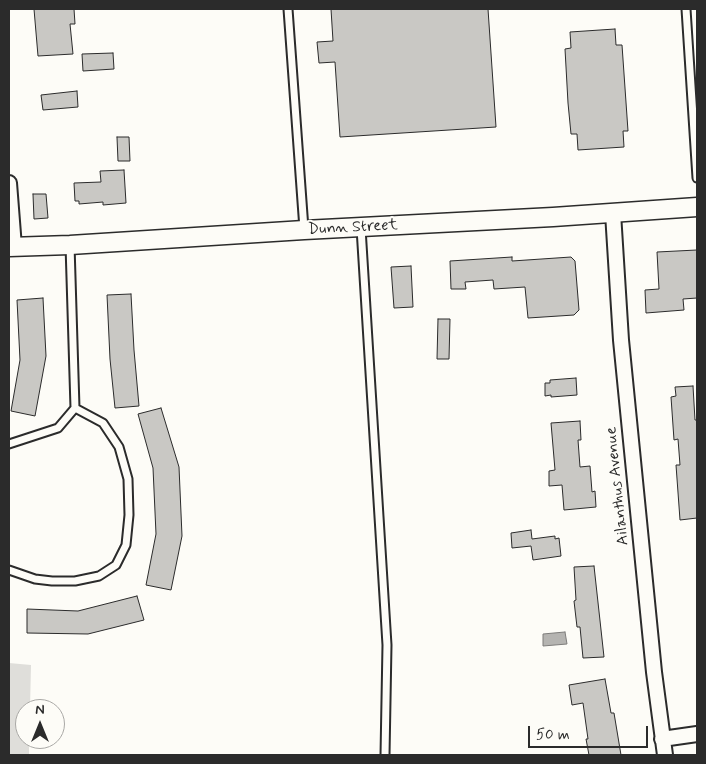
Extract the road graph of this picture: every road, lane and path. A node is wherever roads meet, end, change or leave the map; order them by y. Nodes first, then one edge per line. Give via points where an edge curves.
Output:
1 (288, 9) edge
2 (686, 9) edge
3 (697, 178) edge
4 (9, 184) edge
5 (697, 207) edge
6 (613, 213) junction
7 (361, 228) junction
8 (304, 230) junction
9 (70, 245) junction
10 (11, 247) edge
11 (76, 408) junction
12 (9, 444) edge
13 (9, 570) edge
14 (697, 734) edge
15 (662, 739) junction
16 (385, 755) edge
17 (664, 755) edge

1 - 8 lane
2 - 3 lane
4 - 10 street
5 - 6 street, Dunn Street
6 - 7 street, Dunn Street
6 - 15 street, Ailanthus Avenue via 621,340
7 - 8 street, Dunn Street
7 - 16 lane via 387,645
8 - 9 street, Dunn Street
9 - 10 street, Dunn Street
9 - 11 lane
11 - 12 lane via 58,428
11 - 13 lane via 102,423 119,447 128,479 126,545 116,565 99,576 52,581
14 - 15 street
15 - 17 street, Ailanthus Avenue

